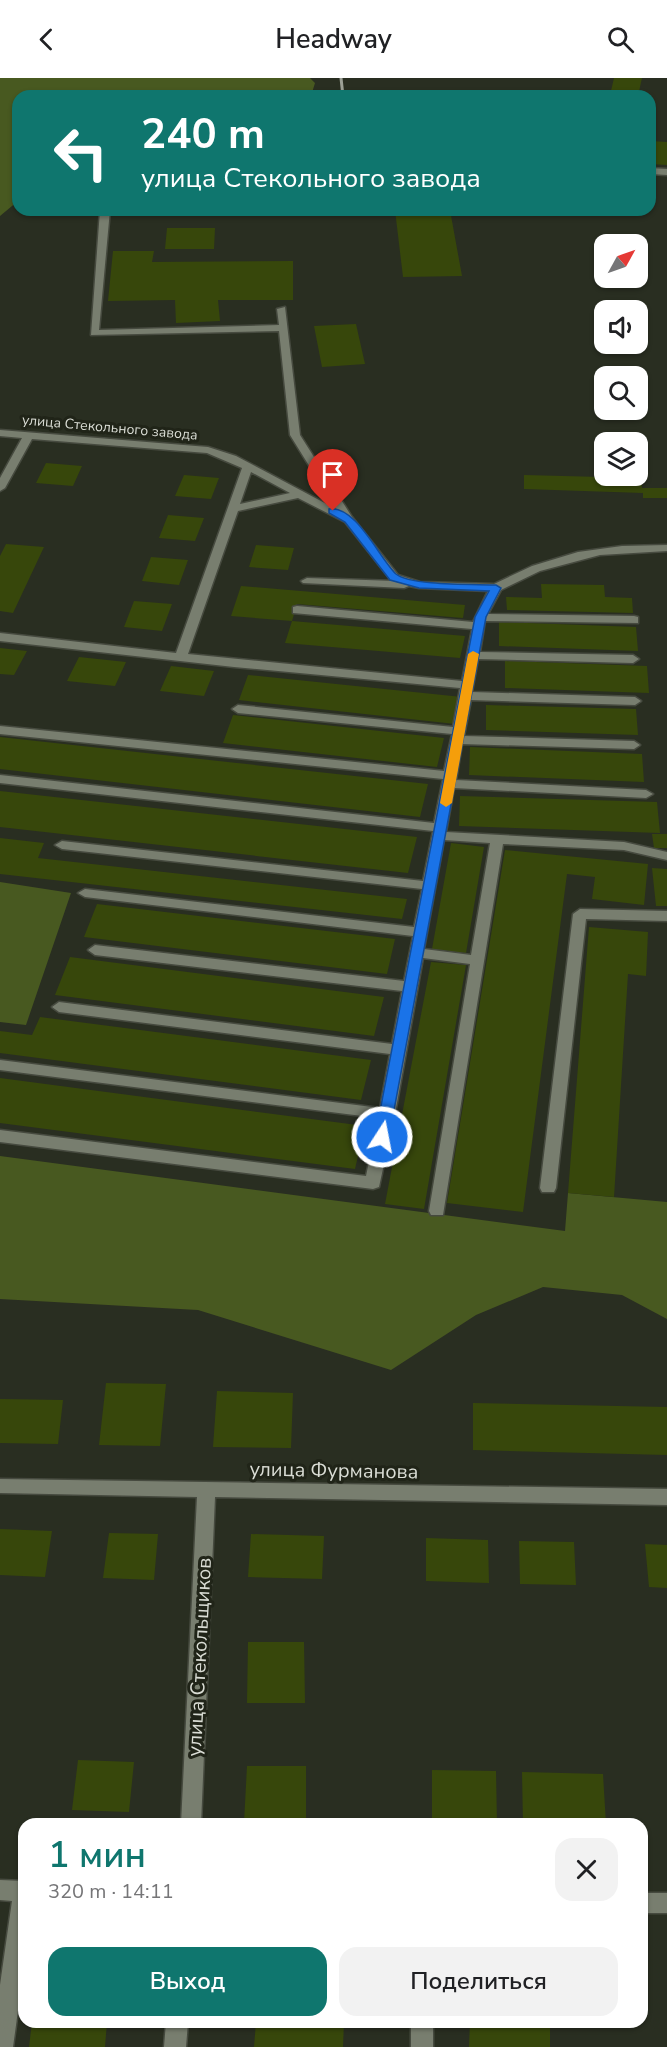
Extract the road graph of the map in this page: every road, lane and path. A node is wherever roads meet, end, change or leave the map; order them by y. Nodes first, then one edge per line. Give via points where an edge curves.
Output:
1 (104, 216) edge
2 (282, 309) dead end
3 (284, 328) junction
4 (0, 433) edge
5 (28, 435) junction
6 (248, 466) junction
7 (0, 488) edge
8 (300, 494) junction
9 (233, 509) junction
10 (349, 520) junction
11 (667, 548) edge
12 (307, 581) dead end
13 (419, 585) junction
14 (496, 588) junction
15 (297, 610) dead end
16 (634, 620) dead end
17 (480, 622) junction
18 (0, 637) edge
19 (473, 655) junction
20 (181, 657) junction
21 (633, 659) dead end
22 (467, 691) junction
23 (635, 701) dead end
24 (238, 710) dead end
25 (0, 730) edge
26 (459, 735) junction
27 (634, 745) dead end
28 (0, 779) edge
29 (451, 780) junction
30 (646, 794) dead end
31 (441, 832) junction
32 (496, 839) junction
33 (62, 845) dead end
34 (667, 856) edge
35 (430, 886) junction
36 (85, 893) dead end
37 (667, 916) edge
38 (421, 932) junction
39 (95, 950) dead end
40 (417, 953) junction
41 (477, 960) junction
42 (411, 987) junction
43 (59, 1007) dead end
44 (399, 1050) junction
45 (0, 1065) edge
46 (387, 1114) junction
47 (0, 1136) edge
48 (548, 1188) dead end
49 (437, 1210) dead end
50 (0, 1486) edge
51 (206, 1490) junction
52 (667, 1497) edge
53 (191, 1818) edge
54 (0, 1890) edge
55 (18, 1891) edge
56 (648, 1903) edge
57 (667, 1903) edge
58 (18, 1934) edge
59 (177, 2028) edge
60 (422, 2028) edge
61 (2, 2047) edge
62 (175, 2047) edge
63 (422, 2047) edge

1 - 3 street via 94,333
2 - 3 street
3 - 10 street via 295,435
4 - 5 street, улица Стекольного завода
5 - 6 street, улица Стекольного завода via 207,450
5 - 7 street
6 - 8 street, улица Стекольного завода
6 - 9 street
8 - 9 street
8 - 10 street, улица Стекольного завода
9 - 20 street
10 - 13 street, улица Стекольного завода via 393,578
11 - 14 street via 617,549 564,559 520,573
12 - 13 street
13 - 14 street, улица Стекольного завода
14 - 17 street
15 - 17 street
16 - 17 street
17 - 19 street
18 - 20 street
19 - 21 street
19 - 22 street
20 - 22 street
22 - 23 street
22 - 26 street
24 - 26 street
25 - 29 street
26 - 27 street
26 - 29 street
28 - 31 street
29 - 30 street
29 - 31 street
31 - 32 street
31 - 35 street
32 - 34 street via 624,846
32 - 41 street
33 - 35 street
35 - 38 street
36 - 38 street
37 - 48 street via 580,914
38 - 40 street
39 - 42 street
40 - 41 street
40 - 42 street
41 - 49 street
42 - 44 street
43 - 44 street
44 - 46 street
45 - 46 street
46 - 47 street via 373,1183
50 - 51 street, улица Фурманова
51 - 52 street, улица Фурманова
51 - 53 street, улица Стекольщиков
54 - 55 street
56 - 57 street
58 - 61 street
59 - 62 street
60 - 63 street

